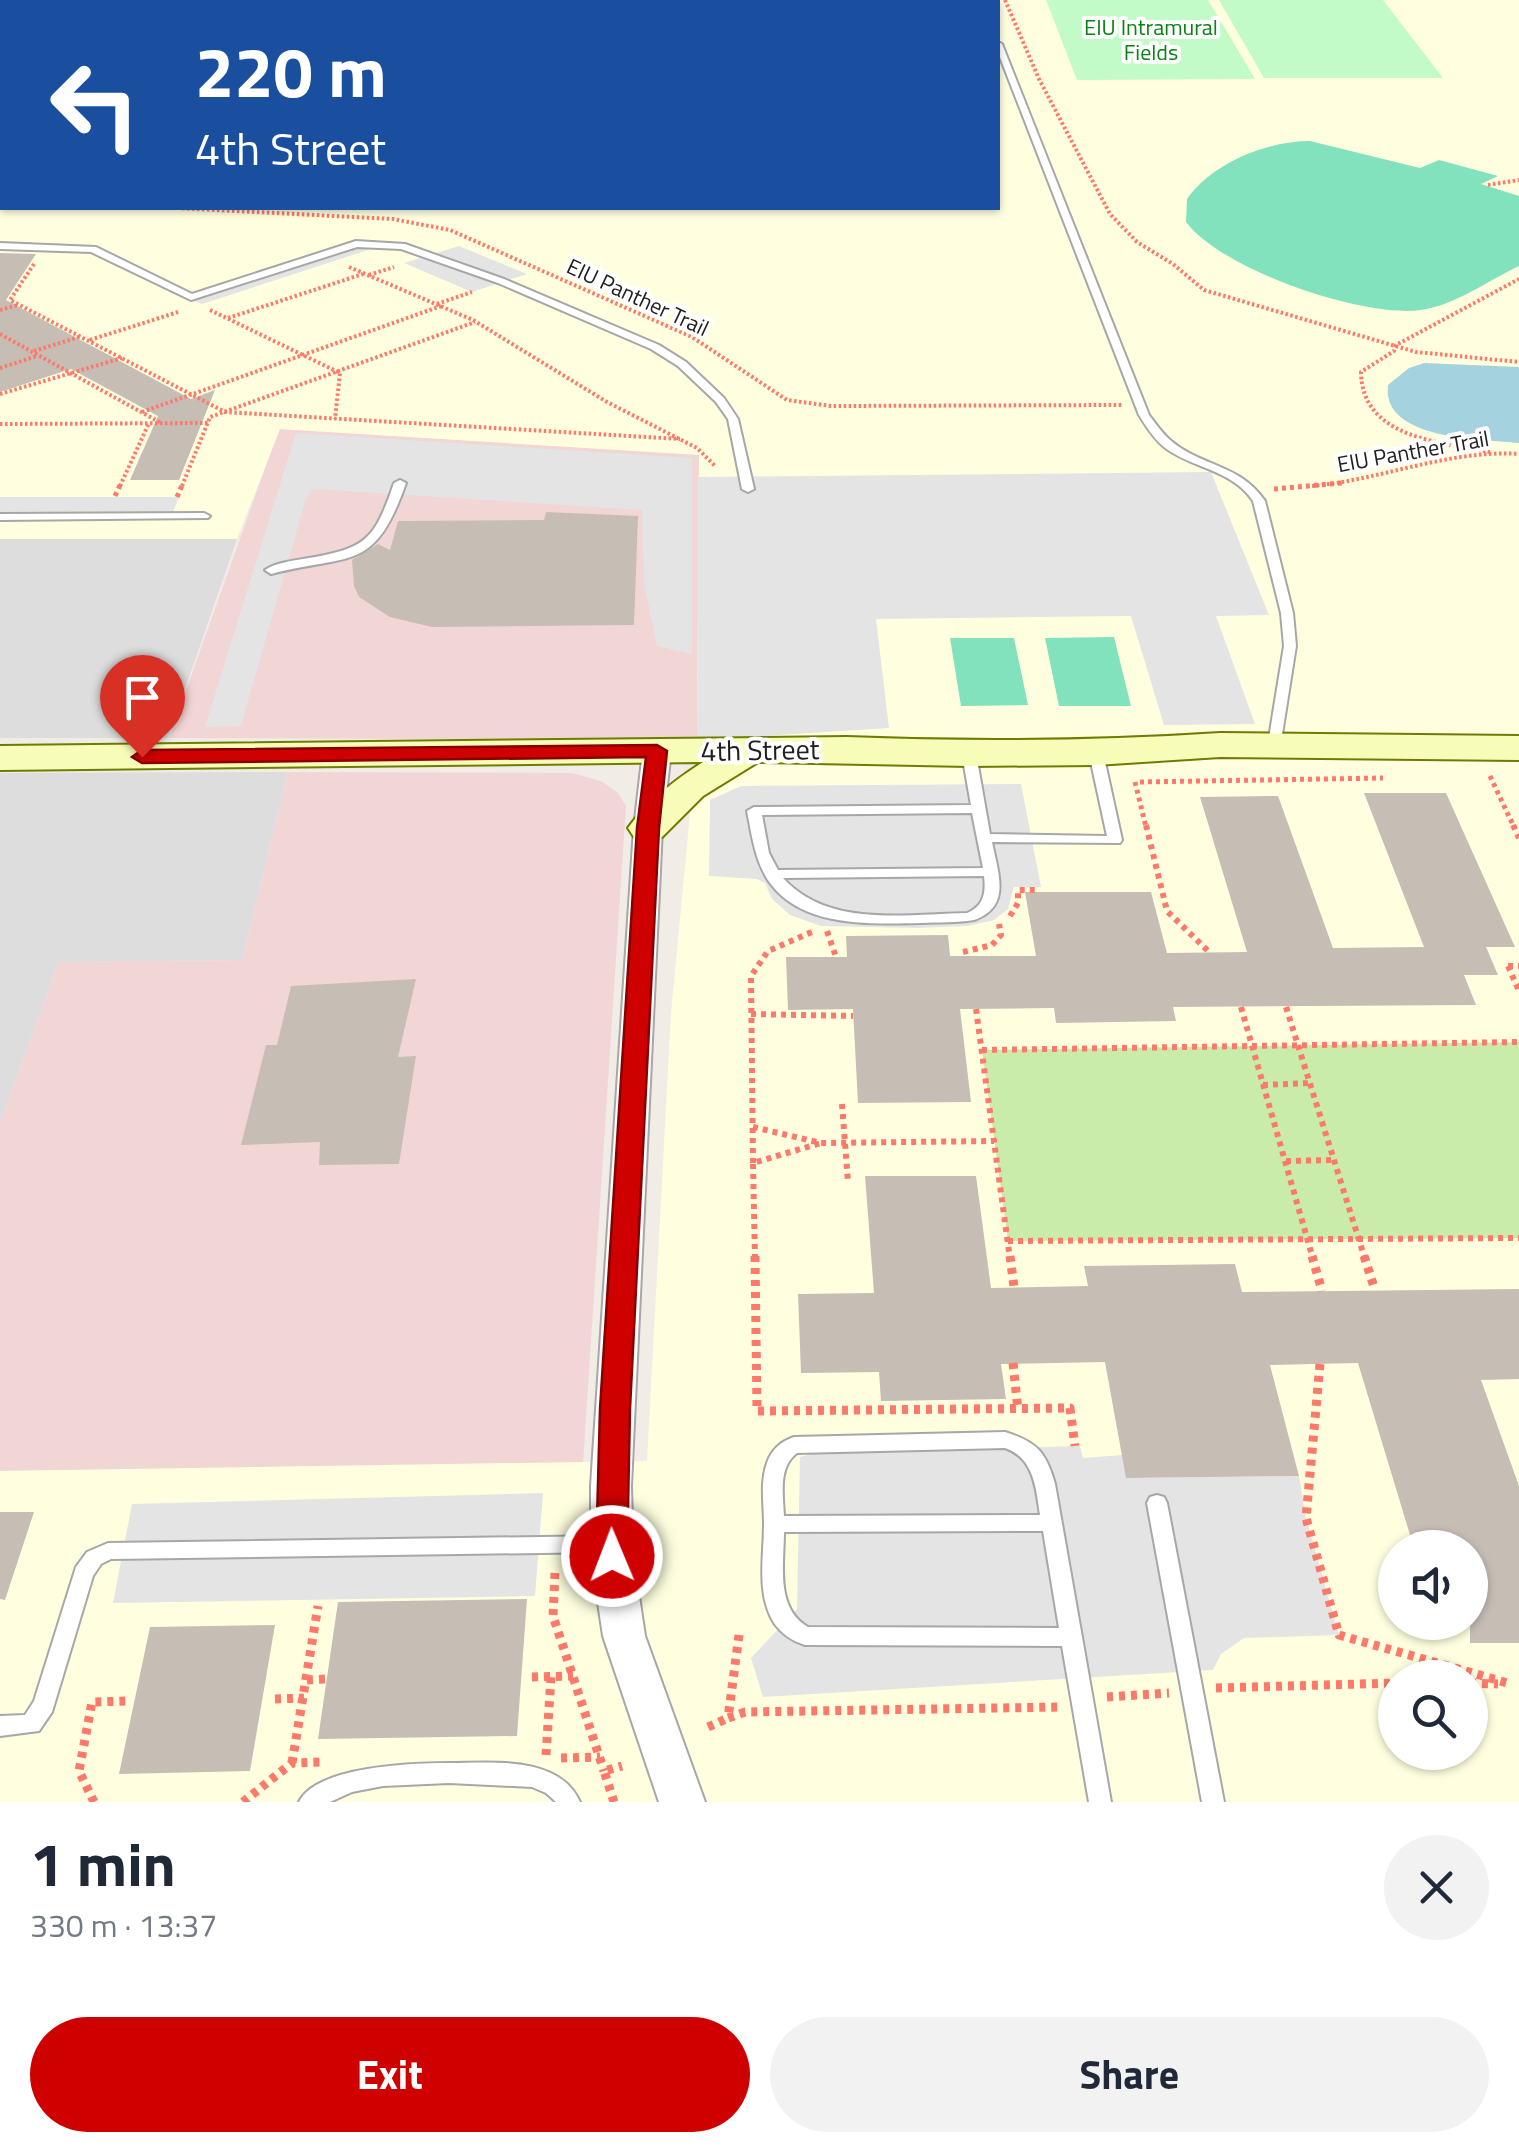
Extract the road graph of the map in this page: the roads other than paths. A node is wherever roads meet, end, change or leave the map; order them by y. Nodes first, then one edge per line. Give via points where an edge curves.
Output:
1 (1000, 49) edge
2 (0, 246) edge
3 (400, 482) dead end
4 (748, 489) dead end
5 (204, 516) dead end
6 (0, 517) edge
7 (270, 570) dead end
8 (1275, 744) junction
9 (748, 750) junction
10 (657, 751) junction
11 (969, 754) junction
12 (0, 758) edge
13 (1502, 762) edge
14 (1099, 768) junction
15 (979, 808) junction
16 (648, 828) junction
17 (984, 838) junction
18 (989, 872) junction
19 (772, 874) junction
20 (1157, 1503) dead end
21 (1052, 1523) junction
22 (774, 1524) junction
23 (611, 1544) junction
24 (1072, 1637) junction
25 (0, 1726) edge
26 (310, 1802) edge
27 (569, 1802) edge
28 (682, 1802) edge
29 (1100, 1802) edge
30 (1213, 1802) edge

1 - 8 lane via 1140,404 1173,448 1254,491 1290,646
2 - 4 lane via 93,249 191,297 356,244 402,246 535,295 682,364 733,419
3 - 7 lane via 370,544
5 - 6 lane
8 - 13 street, 4th Street
8 - 14 street, 4th Street
9 - 10 street, 4th Street
9 - 11 street, 4th Street
9 - 16 street via 705,776
10 - 12 street, 4th Street
10 - 16 street
11 - 14 street, 4th Street
11 - 15 lane
14 - 17 lane via 1115,840
15 - 17 lane
15 - 19 lane via 754,811 756,840
16 - 23 street
17 - 18 lane
18 - 19 lane
18 - 19 lane via 991,907 951,917 814,912
20 - 30 lane
21 - 22 lane
21 - 22 lane via 1034,1453 1005,1440 784,1448 776,1463
21 - 24 lane
22 - 24 lane via 777,1612 805,1636
23 - 25 lane via 108,1551 83,1573 44,1705 31,1724
23 - 28 street via 624,1636
24 - 29 lane
26 - 27 lane via 334,1787 373,1777 437,1775 534,1777 557,1786

